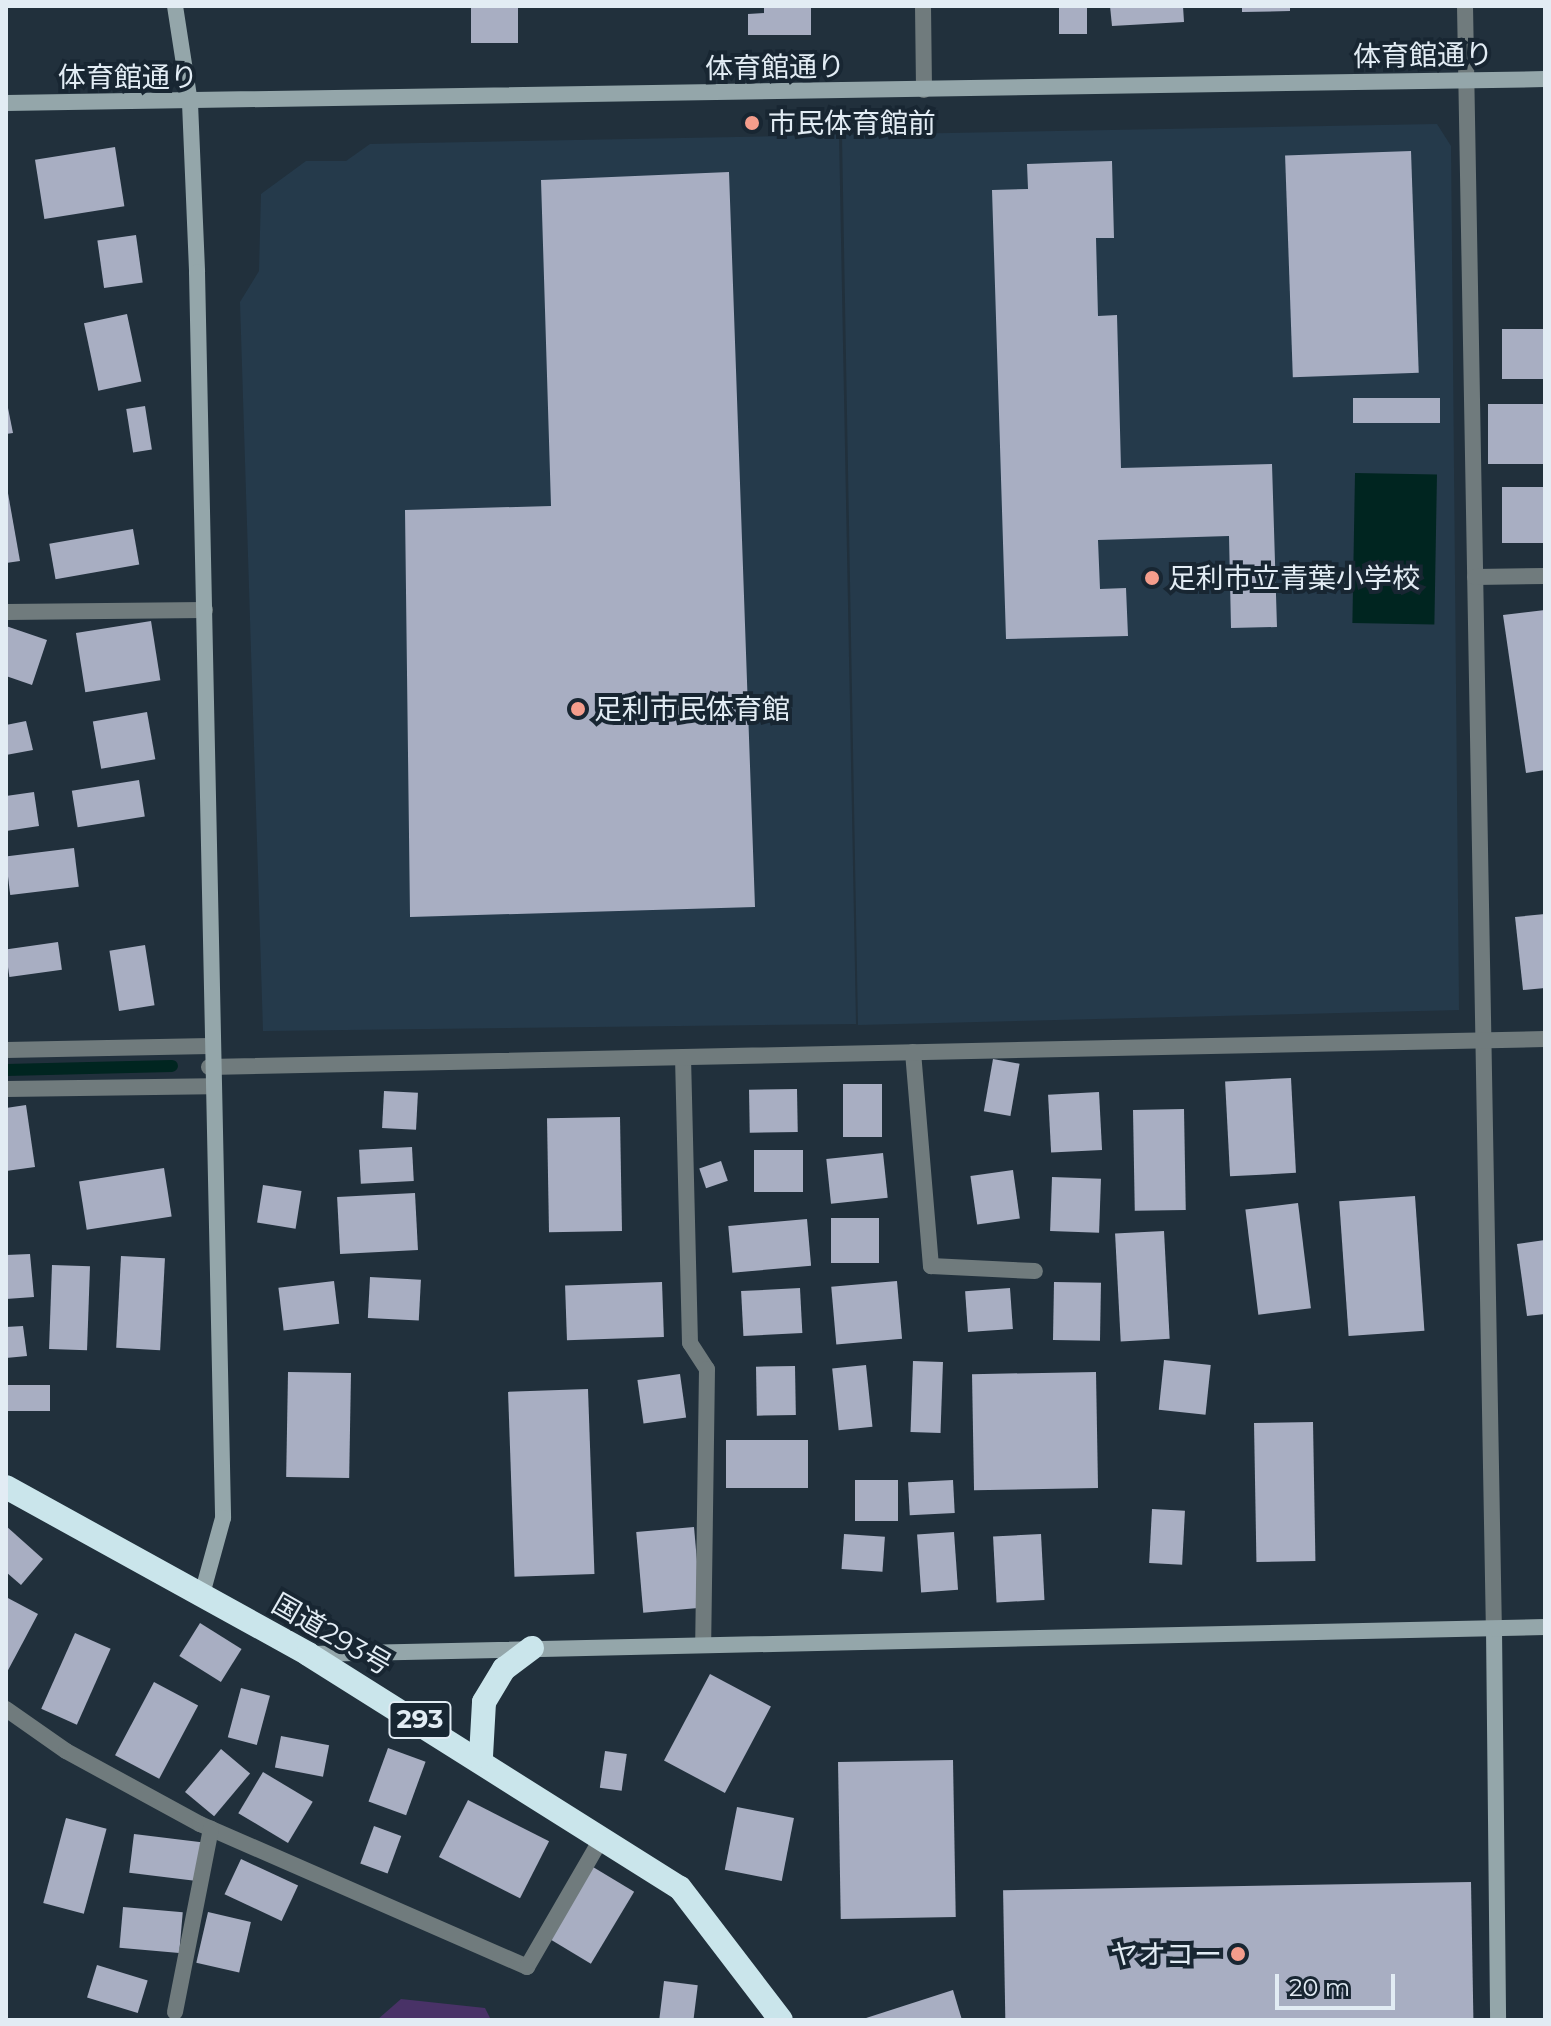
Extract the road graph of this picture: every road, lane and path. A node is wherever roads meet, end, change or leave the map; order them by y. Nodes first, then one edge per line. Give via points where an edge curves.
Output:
1 (175, 6) edge
2 (923, 6) edge
3 (1465, 6) edge
4 (1545, 79) edge
5 (1465, 81) junction
6 (924, 90) junction
7 (6, 103) edge
8 (190, 103) junction
9 (1545, 576) edge
10 (1475, 577) junction
11 (205, 610) junction
12 (6, 612) edge
13 (1485, 1039) junction
14 (1545, 1039) edge
15 (210, 1046) junction
16 (6, 1050) edge
17 (913, 1052) junction
18 (683, 1057) junction
19 (209, 1067) junction
20 (210, 1086) junction
21 (6, 1089) edge
22 (1035, 1271) dead end
23 (6, 1487) edge
24 (202, 1594) junction
25 (1545, 1627) edge
26 (1494, 1629) junction
27 (703, 1644) junction
28 (532, 1648) junction
29 (308, 1654) junction
30 (6, 1709) edge
31 (481, 1756) junction
32 (211, 1829) junction
33 (603, 1836) junction
34 (175, 2012) dead end
35 (781, 2020) edge
36 (1498, 2020) edge

1 - 8 street
2 - 6 street
3 - 5 street
4 - 5 street, 体育館通り
5 - 6 street, 体育館通り
5 - 10 street
6 - 8 street, 体育館通り
7 - 8 street, 体育館通り
8 - 11 street
9 - 10 street
10 - 13 street
11 - 12 street
11 - 15 street
13 - 14 street
13 - 17 street
13 - 26 street
15 - 16 street
15 - 19 street
17 - 18 street
17 - 22 street via 931,1266
18 - 19 street
18 - 27 street via 690,1343 707,1369
19 - 20 street
20 - 21 street
20 - 24 street via 223,1518
23 - 24 highway, 国道293号 / 293
24 - 29 highway, 国道293号 / 293
25 - 26 street
26 - 27 street
26 - 36 street
27 - 28 street
28 - 29 street
28 - 31 highway via 504,1669 484,1702
29 - 31 highway, 国道293号 / 293
30 - 32 street via 66,1751
31 - 33 highway, 国道293号 / 293
32 - 33 street via 527,1967
32 - 34 street
33 - 35 highway, 国道293号 / 293 via 680,1888

